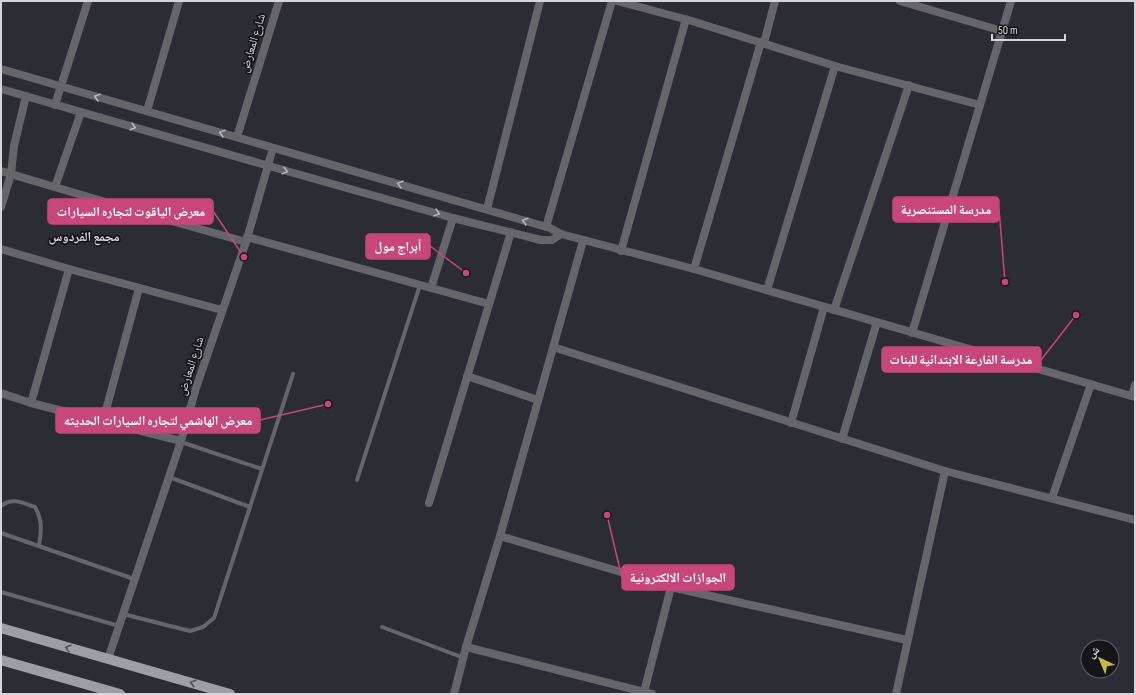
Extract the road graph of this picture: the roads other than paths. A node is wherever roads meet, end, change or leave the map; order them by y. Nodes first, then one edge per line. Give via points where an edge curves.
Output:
1 (88, 1) edge
2 (179, 1) edge
3 (279, 1) edge
4 (540, 1) edge
5 (612, 1) edge
6 (617, 1) edge
7 (775, 1) edge
8 (900, 1) edge
9 (1011, 1) edge
10 (686, 19) junction
11 (1002, 31) junction
12 (762, 42) junction
13 (835, 66) junction
14 (1, 69) edge
15 (909, 85) junction
16 (61, 86) junction
17 (1, 89) edge
18 (26, 96) junction
19 (55, 105) junction
20 (980, 105) junction
21 (147, 111) junction
22 (81, 112) junction
23 (237, 137) junction
24 (273, 148) junction
25 (268, 166) junction
26 (1, 171) edge
27 (11, 174) junction
28 (55, 187) junction
29 (1, 207) edge
30 (486, 209) junction
31 (453, 218) junction
32 (546, 227) junction
33 (511, 232) junction
34 (561, 234) junction
35 (246, 239) junction
36 (583, 241) junction
37 (1, 249) edge
38 (620, 251) junction
39 (69, 269) junction
40 (694, 269) junction
41 (420, 285) junction
42 (139, 288) junction
43 (431, 288) junction
44 (767, 290) junction
45 (489, 304) junction
46 (824, 307) junction
47 (222, 310) junction
48 (834, 310) junction
49 (877, 322) junction
50 (912, 332) junction
51 (554, 348) junction
52 (293, 374) dead end
53 (467, 376) junction
54 (1091, 384) junction
55 (1135, 385) edge
56 (1, 393) edge
57 (1133, 396) edge
58 (538, 400) junction
59 (31, 403) junction
60 (103, 421) junction
61 (791, 423) junction
62 (842, 439) junction
63 (181, 441) junction
64 (262, 469) junction
65 (945, 471) junction
66 (169, 477) junction
67 (357, 480) dead end
68 (1052, 498) junction
69 (429, 503) dead end
70 (1, 506) edge
71 (250, 507) junction
72 (1135, 520) edge
73 (1, 533) edge
74 (500, 536) junction
75 (39, 546) junction
76 (134, 579) junction
77 (671, 587) junction
78 (1, 592) edge
79 (123, 614) junction
80 (119, 626) junction
81 (382, 627) dead end
82 (1, 628) edge
83 (908, 640) junction
84 (466, 647) junction
85 (464, 658) junction
86 (108, 659) junction
87 (1, 660) edge
88 (648, 693) edge
89 (120, 694) edge
90 (230, 694) edge
91 (454, 694) edge
92 (896, 694) edge

1 - 16 street
2 - 21 street
3 - 23 street, شارع المعارض
4 - 30 street
5 - 32 street
6 - 10 street
7 - 12 street
8 - 11 street
9 - 11 street
10 - 12 street
10 - 38 street
11 - 20 street
12 - 13 street
12 - 40 street
13 - 15 street
13 - 44 street
14 - 16 street
15 - 20 street
15 - 48 street
16 - 19 street
21 -> 16 street
17 - 18 street
18 - 19 street
18 - 27 street via 14,146
19 - 22 street
20 - 50 street
23 -> 21 street
22 -> 25 street
22 - 28 street
23 - 24 street
24 - 25 street, شارع المعارض
30 -> 24 street
25 -> 31 street
25 - 35 street, شارع المعارض
26 - 27 street
27 - 28 street
27 - 29 street
28 - 35 street
32 -> 30 street
31 - 33 street
31 - 43 street
32 - 34 street
33 - 34 street via 546,241
33 - 45 street
34 - 36 street
35 - 41 street
35 - 47 street, شارع المعارض
36 - 38 street
36 - 51 street
37 - 39 street
38 - 40 street
39 - 42 street
39 - 59 street
40 - 44 street
41 - 43 street
41 - 67 lane
42 - 47 street
42 - 60 street
43 - 45 street
44 - 46 street
45 - 53 street
46 - 48 street
46 - 61 street
47 - 63 street, شارع المعارض
48 - 49 street
49 - 50 street
49 - 62 street
50 - 54 street
51 - 58 street
51 - 61 street
52 - 64 lane
53 - 58 street
53 - 69 street
54 - 57 street
54 - 68 street
55 - 57 street
56 - 59 street
58 - 74 street
59 - 60 street
60 - 63 street
61 - 62 street
62 - 65 street
63 - 64 lane
63 - 66 street, شارع المعارض
64 - 71 lane
65 - 68 street
65 - 83 street
66 - 71 lane
66 - 76 street, شارع المعارض
68 - 72 street
70 - 75 lane via 15,500 34,507 40,516
71 - 79 lane via 214,618 203,627 190,630
73 - 75 lane
74 - 77 street
74 - 84 street
75 - 76 lane
76 - 79 street, شارع المعارض
77 - 83 street
77 - 88 street
78 - 80 lane
79 - 80 street, شارع المعارض
80 - 86 street, شارع المعارض
81 - 85 lane
86 -> 82 main road
83 - 92 street
84 - 85 street
84 - 88 street
85 - 91 street
90 -> 86 main road
87 - 89 main road

